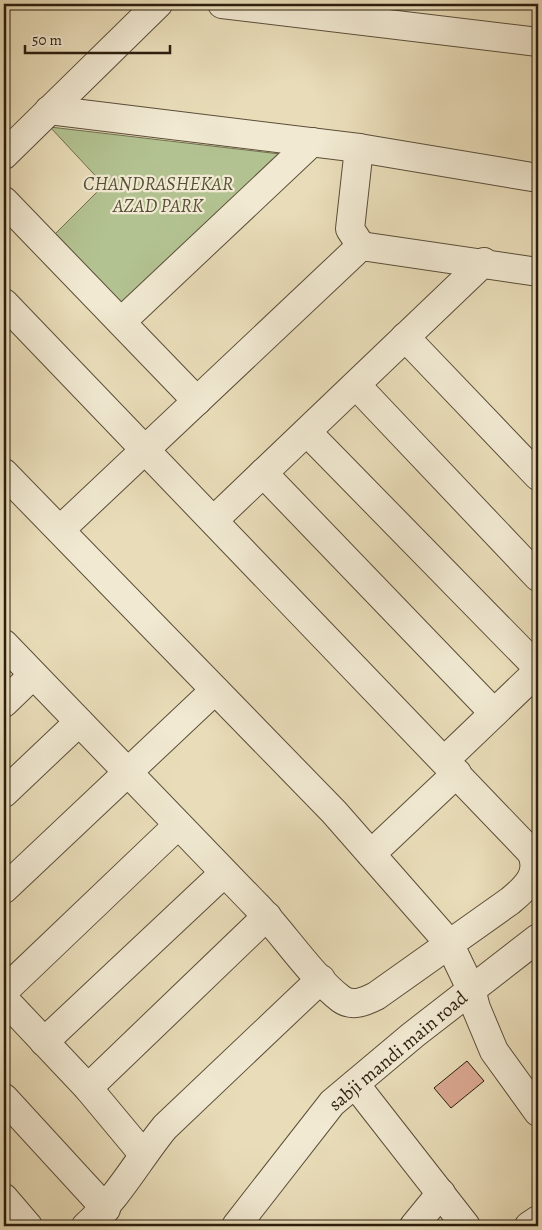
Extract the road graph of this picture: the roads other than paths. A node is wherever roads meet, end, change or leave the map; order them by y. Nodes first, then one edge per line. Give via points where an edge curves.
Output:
1 (158, 4) edge
2 (222, 4) edge
3 (538, 42) edge
4 (49, 110) junction
5 (312, 142) junction
6 (359, 148) junction
7 (4, 154) edge
8 (538, 178) edge
9 (4, 200) edge
10 (361, 246) junction
11 (484, 262) junction
12 (538, 272) edge
13 (4, 303) edge
14 (121, 322) junction
15 (405, 337) junction
16 (356, 385) junction
17 (197, 401) junction
18 (307, 432) junction
19 (146, 450) junction
20 (4, 473) edge
21 (263, 473) junction
22 (538, 476) edge
23 (214, 520) junction
24 (61, 529) junction
25 (538, 577) edge
26 (4, 644) edge
27 (538, 669) edge
28 (33, 675) junction
29 (216, 690) junction
30 (4, 703) edge
31 (494, 713) junction
32 (79, 722) junction
33 (451, 767) junction
34 (128, 773) junction
35 (4, 793) edge
36 (178, 825) junction
37 (535, 850) edge
38 (371, 854) junction
39 (224, 873) junction
40 (4, 889) edge
41 (267, 916) junction
42 (538, 938) edge
43 (449, 943) junction
44 (538, 961) edge
45 (321, 979) junction
46 (4, 991) edge
47 (4, 999) edge
48 (474, 999) junction
49 (44, 1042) junction
50 (88, 1088) junction
51 (360, 1090) junction
52 (4, 1098) edge
53 (538, 1110) edge
54 (143, 1154) junction
55 (440, 1193) junction
56 (4, 1198) edge
57 (96, 1218) edge
58 (538, 1220) edge
59 (28, 1226) edge
60 (236, 1226) edge
61 (256, 1226) edge
62 (414, 1226) edge
63 (466, 1226) edge
64 (529, 1226) edge

1 - 4 street
2 - 3 street
4 - 5 street
4 - 7 street
5 - 6 street
5 - 14 street
6 - 8 street
6 - 10 street via 350,229
9 - 14 street
10 - 11 street
10 - 17 street
11 - 12 street
11 - 15 street
13 - 19 street
14 - 17 street
15 - 16 street
15 - 22 street
16 - 18 street
16 - 25 street
17 - 19 street
18 - 21 street
18 - 27 street
19 - 23 street
19 - 24 street
20 - 24 street
21 - 23 street
21 - 31 street
23 - 33 street
24 - 29 street
26 - 28 street
27 - 31 street
28 - 30 street
28 - 32 street
29 - 34 street
29 - 38 street
31 - 33 street
32 - 34 street
32 - 35 street
33 - 37 street
33 - 38 street
34 - 36 street
34 - 40 street
36 - 39 street
36 - 46 street
37 - 43 street via 535,874 523,890
38 - 43 street
39 - 41 street
39 - 49 street
41 - 45 street
41 - 50 street
42 - 48 street, sabji mandi main road
43 - 45 street via 363,1003 349,1004
43 - 48 street
44 - 48 street
45 - 54 street via 165,1127
47 - 49 street
48 - 51 street, sabji mandi main road
48 - 53 street via 494,1051
49 - 50 street
50 - 54 street
51 - 55 street
51 - 60 street, sabji mandi main road via 332,1103
51 - 61 street via 346,1113
52 - 57 street
54 - 57 street
55 - 62 street
55 - 63 street
56 - 59 street
58 - 64 street

